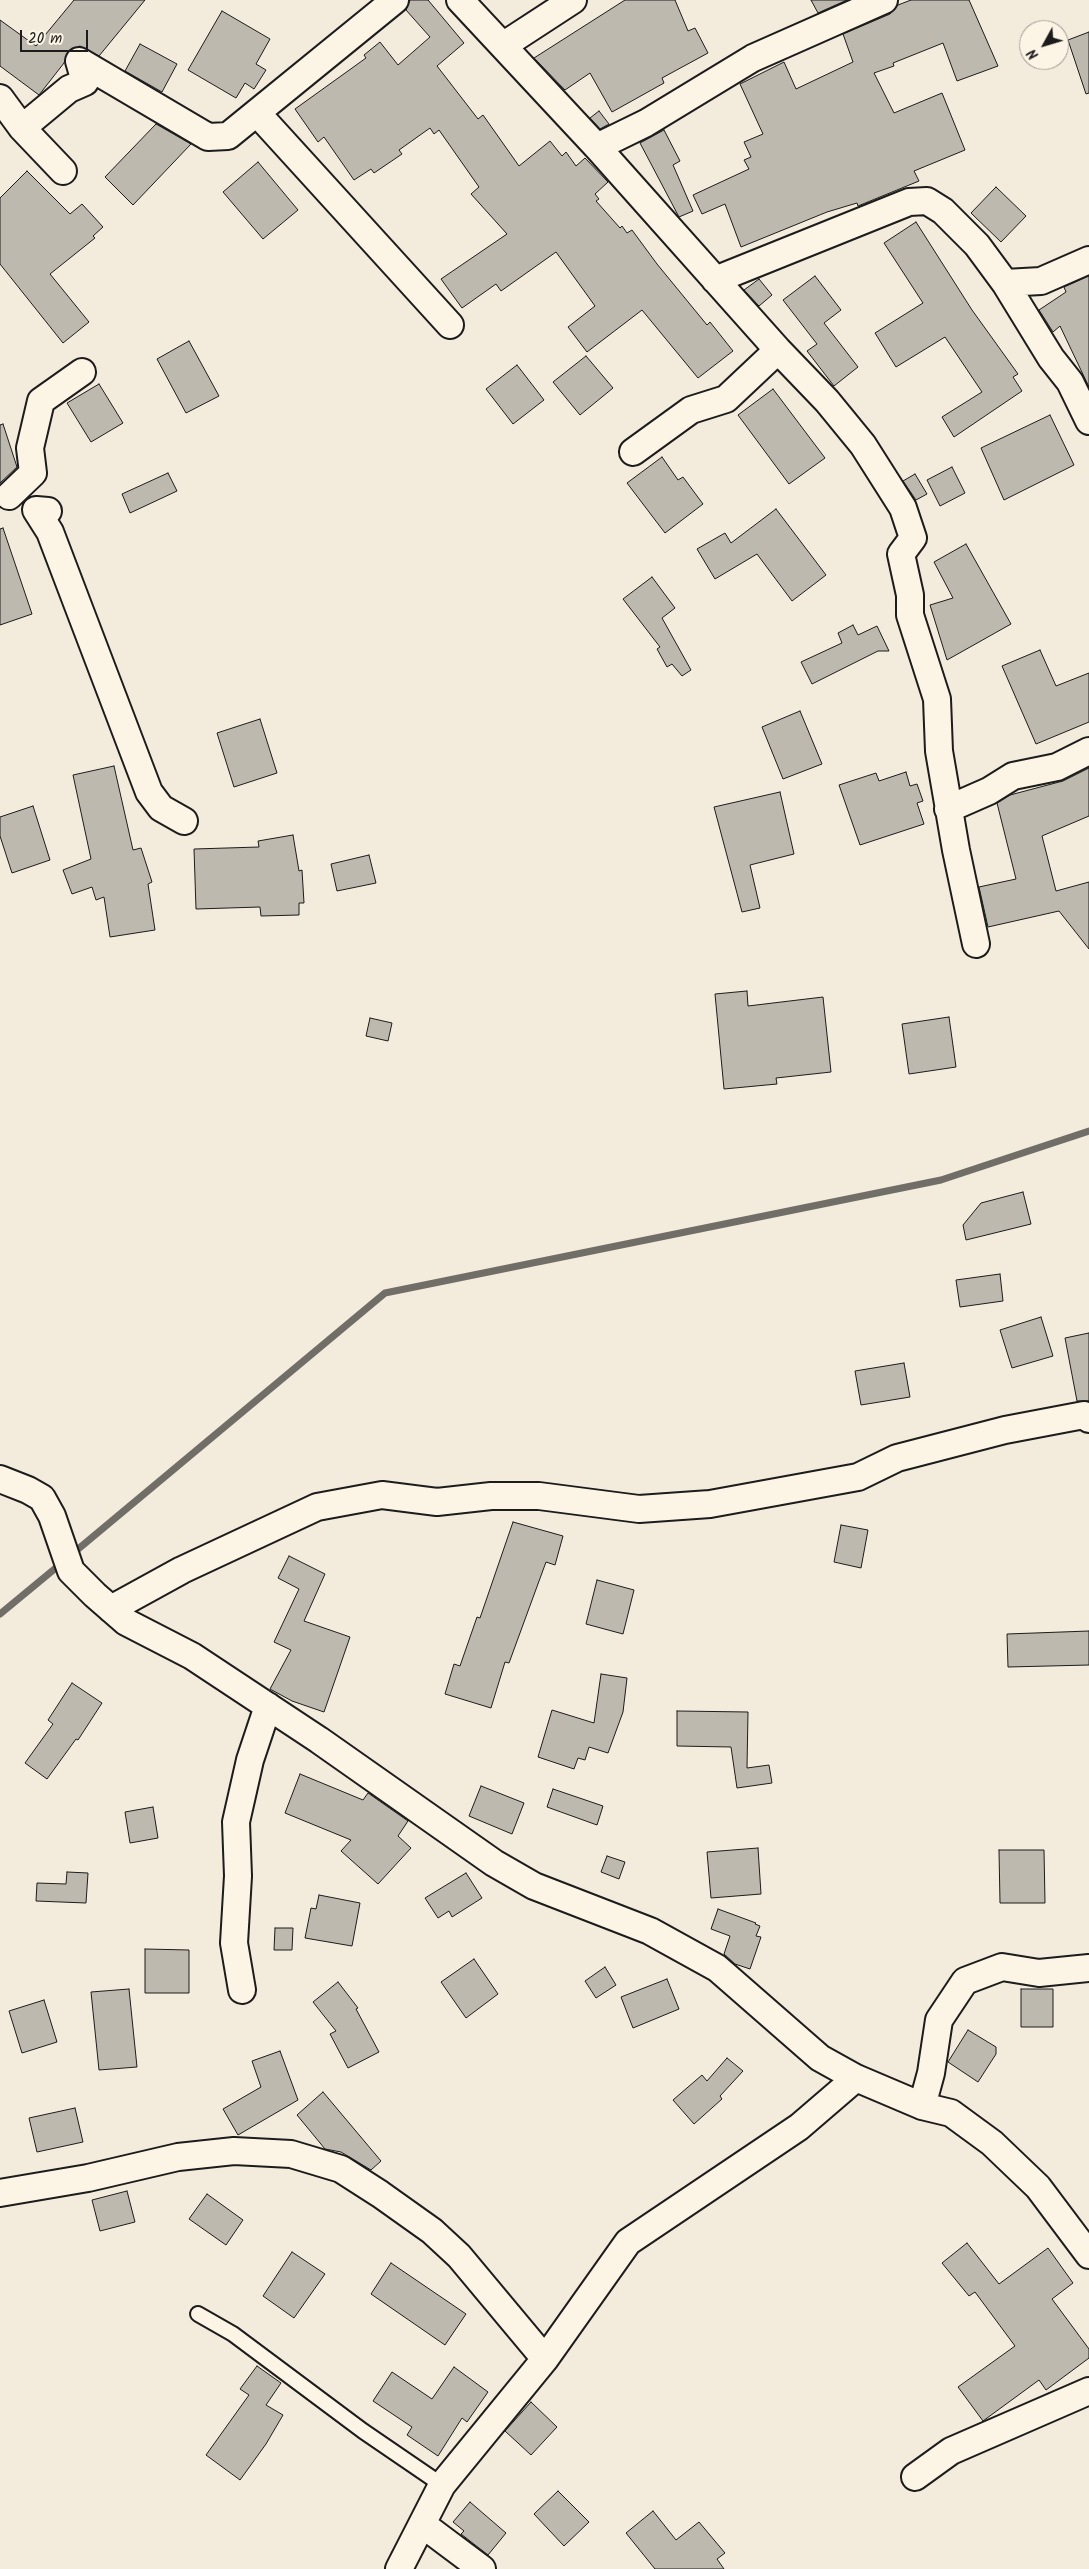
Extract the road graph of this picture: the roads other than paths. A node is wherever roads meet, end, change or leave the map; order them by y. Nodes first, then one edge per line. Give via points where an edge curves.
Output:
1 (395, 0) edge
2 (460, 0) edge
3 (573, 0) edge
4 (884, 0) edge
5 (504, 45) junction
6 (0, 98) edge
7 (257, 113) junction
8 (22, 128) junction
9 (597, 147) junction
10 (63, 171) dead end
11 (1089, 260) edge
12 (715, 280) junction
13 (1005, 283) junction
14 (450, 324) dead end
15 (778, 350) junction
16 (82, 372) dead end
17 (1089, 421) edge
18 (633, 452) dead end
19 (5, 499) edge
20 (1089, 751) edge
21 (948, 809) junction
22 (184, 821) dead end
23 (976, 944) dead end
24 (1089, 1419) edge
25 (0, 1479) edge
26 (111, 1610) junction
27 (268, 1706) junction
28 (1089, 1968) edge
29 (242, 1990) dead end
30 (856, 2078) junction
31 (922, 2106) junction
32 (0, 2193) edge
33 (1080, 2224) edge
34 (1089, 2255) edge
35 (198, 2314) dead end
36 (545, 2359) junction
37 (1089, 2391) edge
38 (915, 2477) dead end
39 (442, 2486) junction
40 (422, 2524) junction
41 (399, 2569) edge
42 (482, 2569) edge

1 - 7 street
2 - 5 street
3 - 5 street
4 - 9 street via 753,58 646,123
5 - 9 street
6 - 8 street
7 - 8 street via 228,136 208,137 79,61 86,82 70,89
7 - 14 street
8 - 10 street
9 - 12 street
11 - 13 street via 1041,281
12 - 13 street via 909,202 927,201 943,211 977,245
12 - 15 street
13 - 17 street via 1050,358 1070,382
15 - 18 street via 726,399 691,410
15 - 21 street via 828,401 863,445 903,508 913,538 901,554 910,595 910,615 937,699 939,751
16 - 19 street via 41,402 30,448 33,473
19 - 22 street via 48,512 36,510 50,532 149,792 161,808
20 - 21 street via 1057,767 1013,776 989,791
21 - 23 street
24 - 26 street via 1084,1415 1005,1430 897,1458 858,1477 710,1504 639,1509 539,1496 491,1496 438,1502 382,1494 317,1507 208,1557
25 - 26 street via 42,1498 52,1516 71,1571
26 - 27 street via 126,1622 192,1656
27 - 29 street via 250,1760 236,1822 238,1876 234,1943
27 - 30 street via 494,1863 534,1886 650,1931 717,1968 820,2058
28 - 31 street via 1039,1973 1002,1967 965,1981 939,2020
30 - 31 street
30 - 36 street via 799,2127 628,2242
31 - 33 street via 951,2114 992,2143
32 - 36 street via 88,2178 178,2157 234,2151 291,2154 341,2170 432,2231 459,2256
33 - 34 street
35 - 39 lane via 232,2334
36 - 39 street
37 - 38 street via 951,2451
39 - 40 street
40 - 41 street
40 - 42 street

